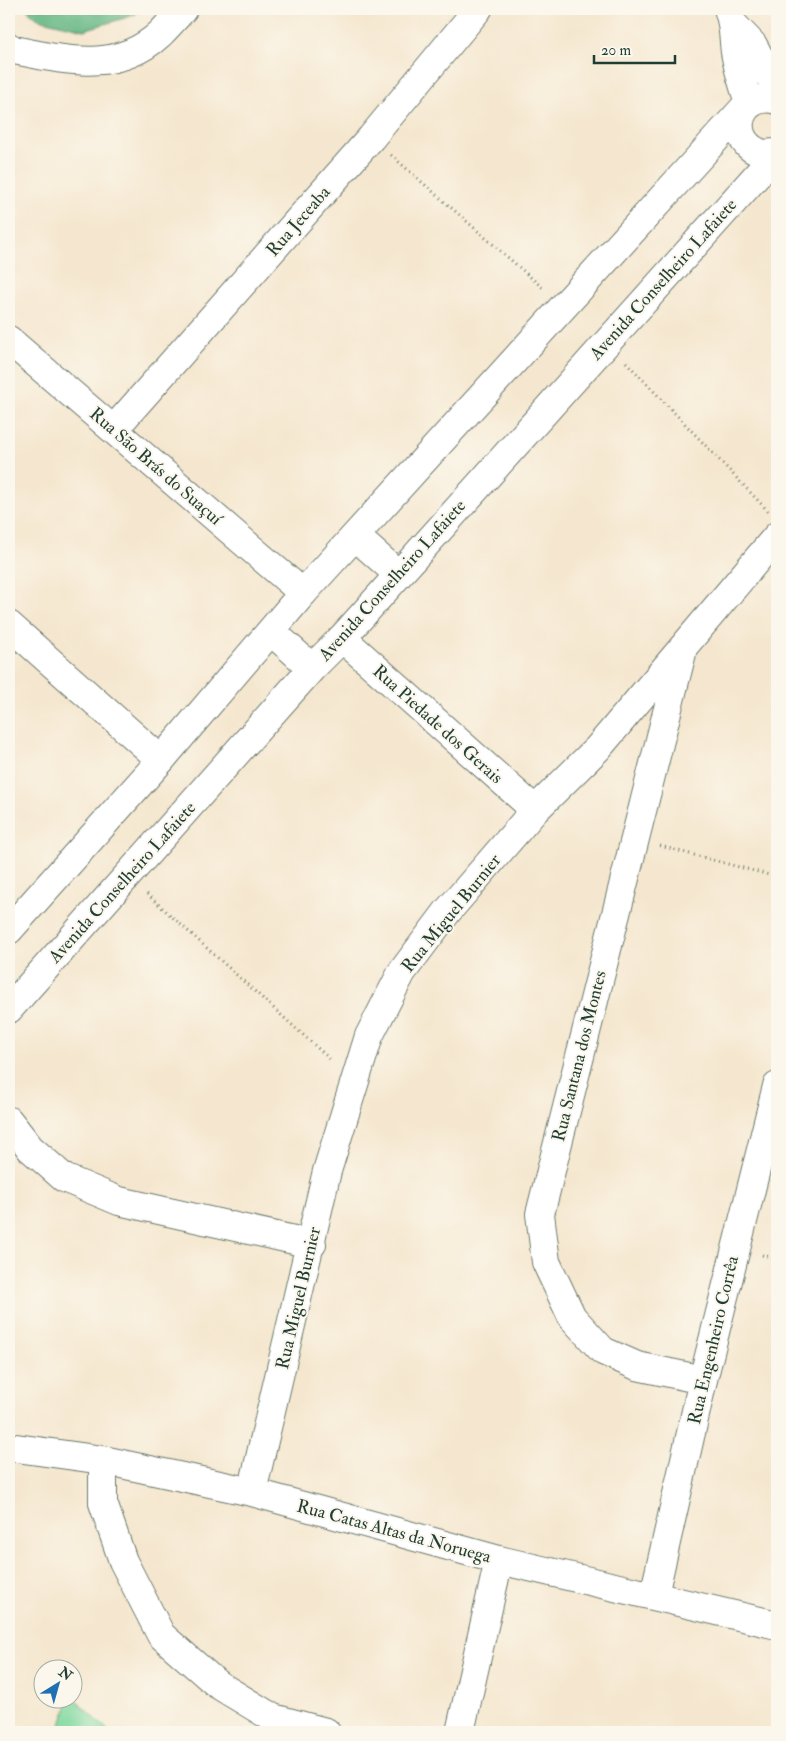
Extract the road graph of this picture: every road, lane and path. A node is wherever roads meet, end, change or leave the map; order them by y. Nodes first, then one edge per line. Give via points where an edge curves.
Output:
1 (184, 9) edge
2 (464, 15) edge
3 (731, 16) edge
4 (9, 47) edge
5 (777, 90) edge
6 (777, 100) edge
7 (747, 106) junction
8 (371, 138) junction
9 (777, 153) edge
10 (563, 306) junction
11 (9, 340) edge
12 (606, 341) junction
13 (114, 429) junction
14 (774, 525) edge
15 (355, 536) junction
16 (398, 574) junction
17 (303, 593) junction
18 (9, 625) edge
19 (272, 632) junction
20 (342, 638) junction
21 (684, 646) junction
22 (312, 668) junction
23 (161, 760) junction
24 (535, 810) junction
25 (633, 839) junction
26 (128, 877) junction
27 (777, 877) edge
28 (9, 930) edge
29 (9, 1009) edge
30 (355, 1082) junction
31 (777, 1086) edge
32 (9, 1121) edge
33 (312, 1244) junction
34 (702, 1380) junction
35 (9, 1447) edge
36 (103, 1460) junction
37 (252, 1492) junction
38 (499, 1560) junction
39 (654, 1595) junction
40 (777, 1625) edge
41 (326, 1732) edge
42 (460, 1732) edge

1 - 4 street via 159,36 108,60 80,62
2 - 8 street, Rua Jeceaba
3 - 5 street via 753,45
3 - 7 street
6 - 7 street via 766,97
7 - 9 street via 739,126 744,143 760,153
7 - 10 street
8 - 10 path
8 - 13 street, Rua Jeceaba
9 - 12 street, Avenida Conselheiro Lafaiete
10 - 15 street
11 - 13 street, Rua São Brás do Suaçuí
12 - 14 path
12 - 16 street, Avenida Conselheiro Lafaiete
13 - 17 street, Rua São Brás do Suaçuí
14 - 21 street, Rua Miguel Burnier
15 - 16 street
15 - 17 street
16 - 20 street, Avenida Conselheiro Lafaiete
17 - 19 street
18 - 23 street
19 - 22 street
19 - 23 street
20 - 22 street, Avenida Conselheiro Lafaiete
20 - 24 street, Rua Piedade dos Gerais
21 - 24 street, Rua Miguel Burnier via 598,748
21 - 25 street, Rua Santana dos Montes
22 - 26 street, Avenida Conselheiro Lafaiete
23 - 28 street
24 - 30 street, Rua Miguel Burnier via 447,912 402,972 369,1036
25 - 27 path
25 - 34 street, Rua Santana dos Montes via 540,1214 546,1262 572,1317 603,1351 637,1366
26 - 29 street, Avenida Conselheiro Lafaiete
26 - 30 path
30 - 33 street, Rua Miguel Burnier via 327,1171
31 - 34 street, Rua Engenheiro Corrêa
32 - 33 street via 30,1148 64,1178 119,1201
33 - 37 street, Rua Miguel Burnier
34 - 39 street, Rua Engenheiro Corrêa
35 - 36 street, Rua Catas Altas da Noruega
36 - 37 street, Rua Catas Altas da Noruega
36 - 41 street via 103,1503 123,1561 161,1635 217,1684 273,1718
37 - 38 street, Rua Catas Altas da Noruega
38 - 39 street, Rua Catas Altas da Noruega
38 - 42 street
39 - 40 street, Rua Catas Altas da Noruega

